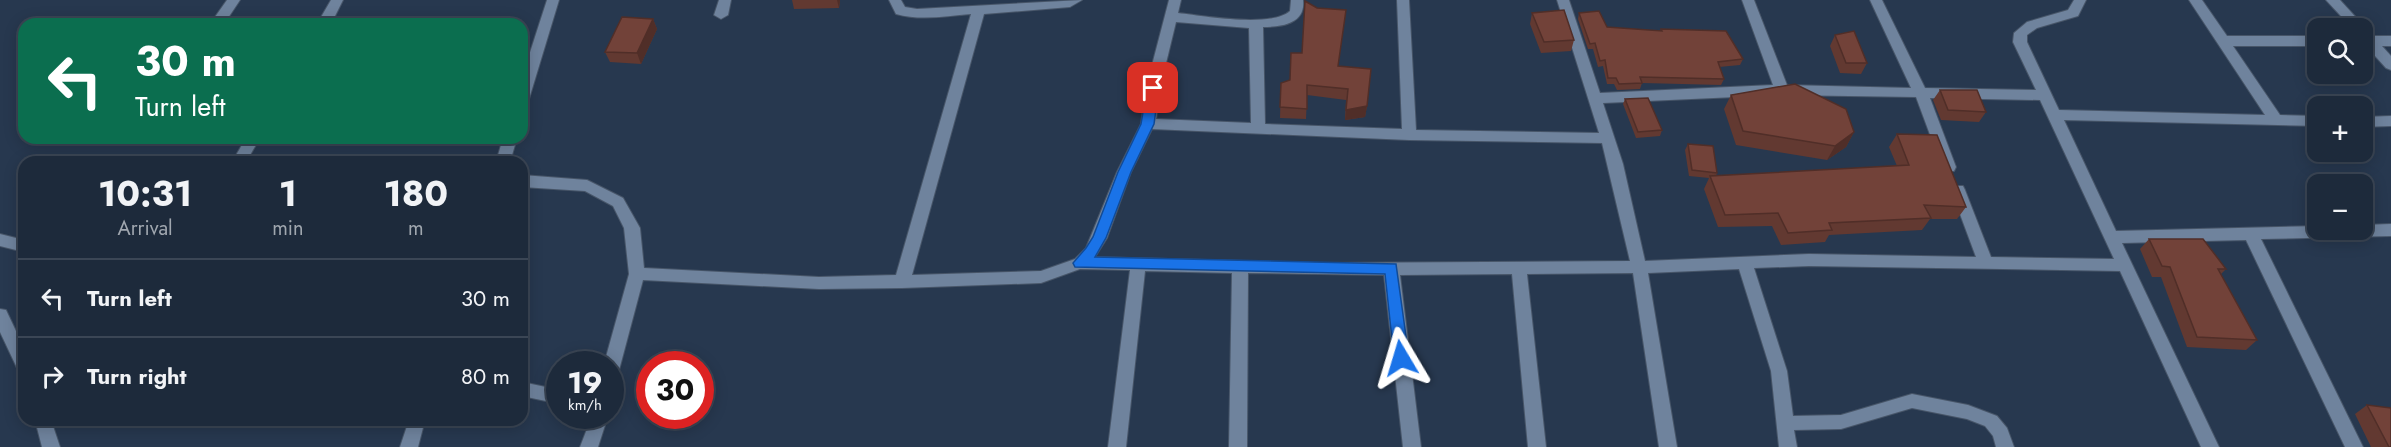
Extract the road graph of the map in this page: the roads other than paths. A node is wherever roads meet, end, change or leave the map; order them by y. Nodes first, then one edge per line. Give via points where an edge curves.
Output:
1 (234, 0) edge
2 (337, 0) edge
3 (553, 0) edge
4 (724, 0) edge
5 (895, 0) edge
6 (1076, 0) edge
7 (1175, 0) edge
8 (1297, 0) edge
9 (1403, 0) edge
10 (1563, 0) edge
11 (1748, 0) edge
12 (1876, 0) edge
13 (2080, 0) edge
14 (2195, 0) edge
15 (2332, 0) edge
16 (980, 9) junction
17 (721, 15) dead end
18 (1171, 17) junction
19 (221, 18) edge
20 (327, 18) edge
21 (2349, 18) edge
22 (1256, 22) junction
23 (2373, 39) edge
24 (2223, 41) junction
25 (2307, 41) edge
26 (2391, 41) edge
27 (2373, 46) edge
28 (2391, 65) edge
29 (528, 80) edge
30 (1782, 90) junction
31 (1921, 93) junction
32 (2045, 95) junction
33 (1594, 98) junction
34 (2055, 115) junction
35 (2277, 121) junction
36 (2307, 121) edge
37 (2391, 121) edge
38 (2373, 122) edge
39 (1148, 124) junction
40 (1258, 127) junction
41 (1409, 135) junction
42 (1608, 138) junction
43 (528, 181) edge
44 (2391, 230) edge
45 (2251, 235) junction
46 (2112, 237) junction
47 (0, 240) edge
48 (18, 244) edge
49 (1080, 263) junction
50 (1745, 263) junction
51 (1986, 263) junction
52 (1138, 264) junction
53 (2125, 265) junction
54 (1240, 267) junction
55 (1639, 267) junction
56 (1391, 268) junction
57 (1519, 268) junction
58 (637, 274) junction
59 (902, 282) junction
60 (0, 315) edge
61 (616, 351) edge
62 (18, 352) edge
63 (528, 390) edge
64 (546, 394) edge
65 (1786, 423) junction
66 (45, 426) edge
67 (415, 426) edge
68 (595, 429) edge
69 (51, 447) edge
70 (409, 447) edge
71 (589, 447) edge
72 (1117, 447) edge
73 (1238, 447) edge
74 (1412, 447) edge
75 (1537, 447) edge
76 (1668, 447) edge
77 (1788, 447) edge
78 (2005, 447) edge
79 (2210, 447) edge
80 (2354, 447) edge

1 - 19 street
2 - 20 street
3 - 29 street
4 - 17 street
5 - 16 street via 905,13
6 - 16 street
7 - 18 street
8 - 22 street via 1294,16
9 - 41 street
10 - 33 street
11 - 30 street
12 - 31 street
13 - 32 street via 2073,13 2032,25 2021,33 2020,42
14 - 24 street
15 - 21 street
16 - 59 street
18 - 22 street
18 - 39 street
22 - 40 street
23 - 26 street
24 - 25 street
24 - 35 street
27 - 28 street
30 - 31 street
30 - 33 street
31 - 32 street
31 - 51 street
32 - 34 street
33 - 42 street
34 - 35 street
34 - 46 street
35 - 36 street
37 - 38 street
39 - 40 street
39 - 49 street via 1124,172 1099,238
40 - 41 street
41 - 42 street
42 - 55 street
43 - 58 street via 587,186 618,202 632,228
44 - 45 street
45 - 46 street
45 - 80 street
46 - 53 street
47 - 48 street
49 - 52 street
49 - 59 street via 1041,277
50 - 51 street
50 - 55 street
50 - 65 street via 1779,371
51 - 53 street
52 - 54 street
52 - 72 street
53 - 79 street
54 - 56 street
54 - 73 street
55 - 57 street
55 - 76 street
56 - 57 street
56 - 74 street
57 - 75 street
58 - 59 street via 819,284
58 - 61 street
60 - 62 street
63 - 64 street
65 - 77 street
65 - 78 street via 1841,422 1912,401 1968,412 1991,421 2001,433
66 - 69 street
67 - 70 street
68 - 71 street

